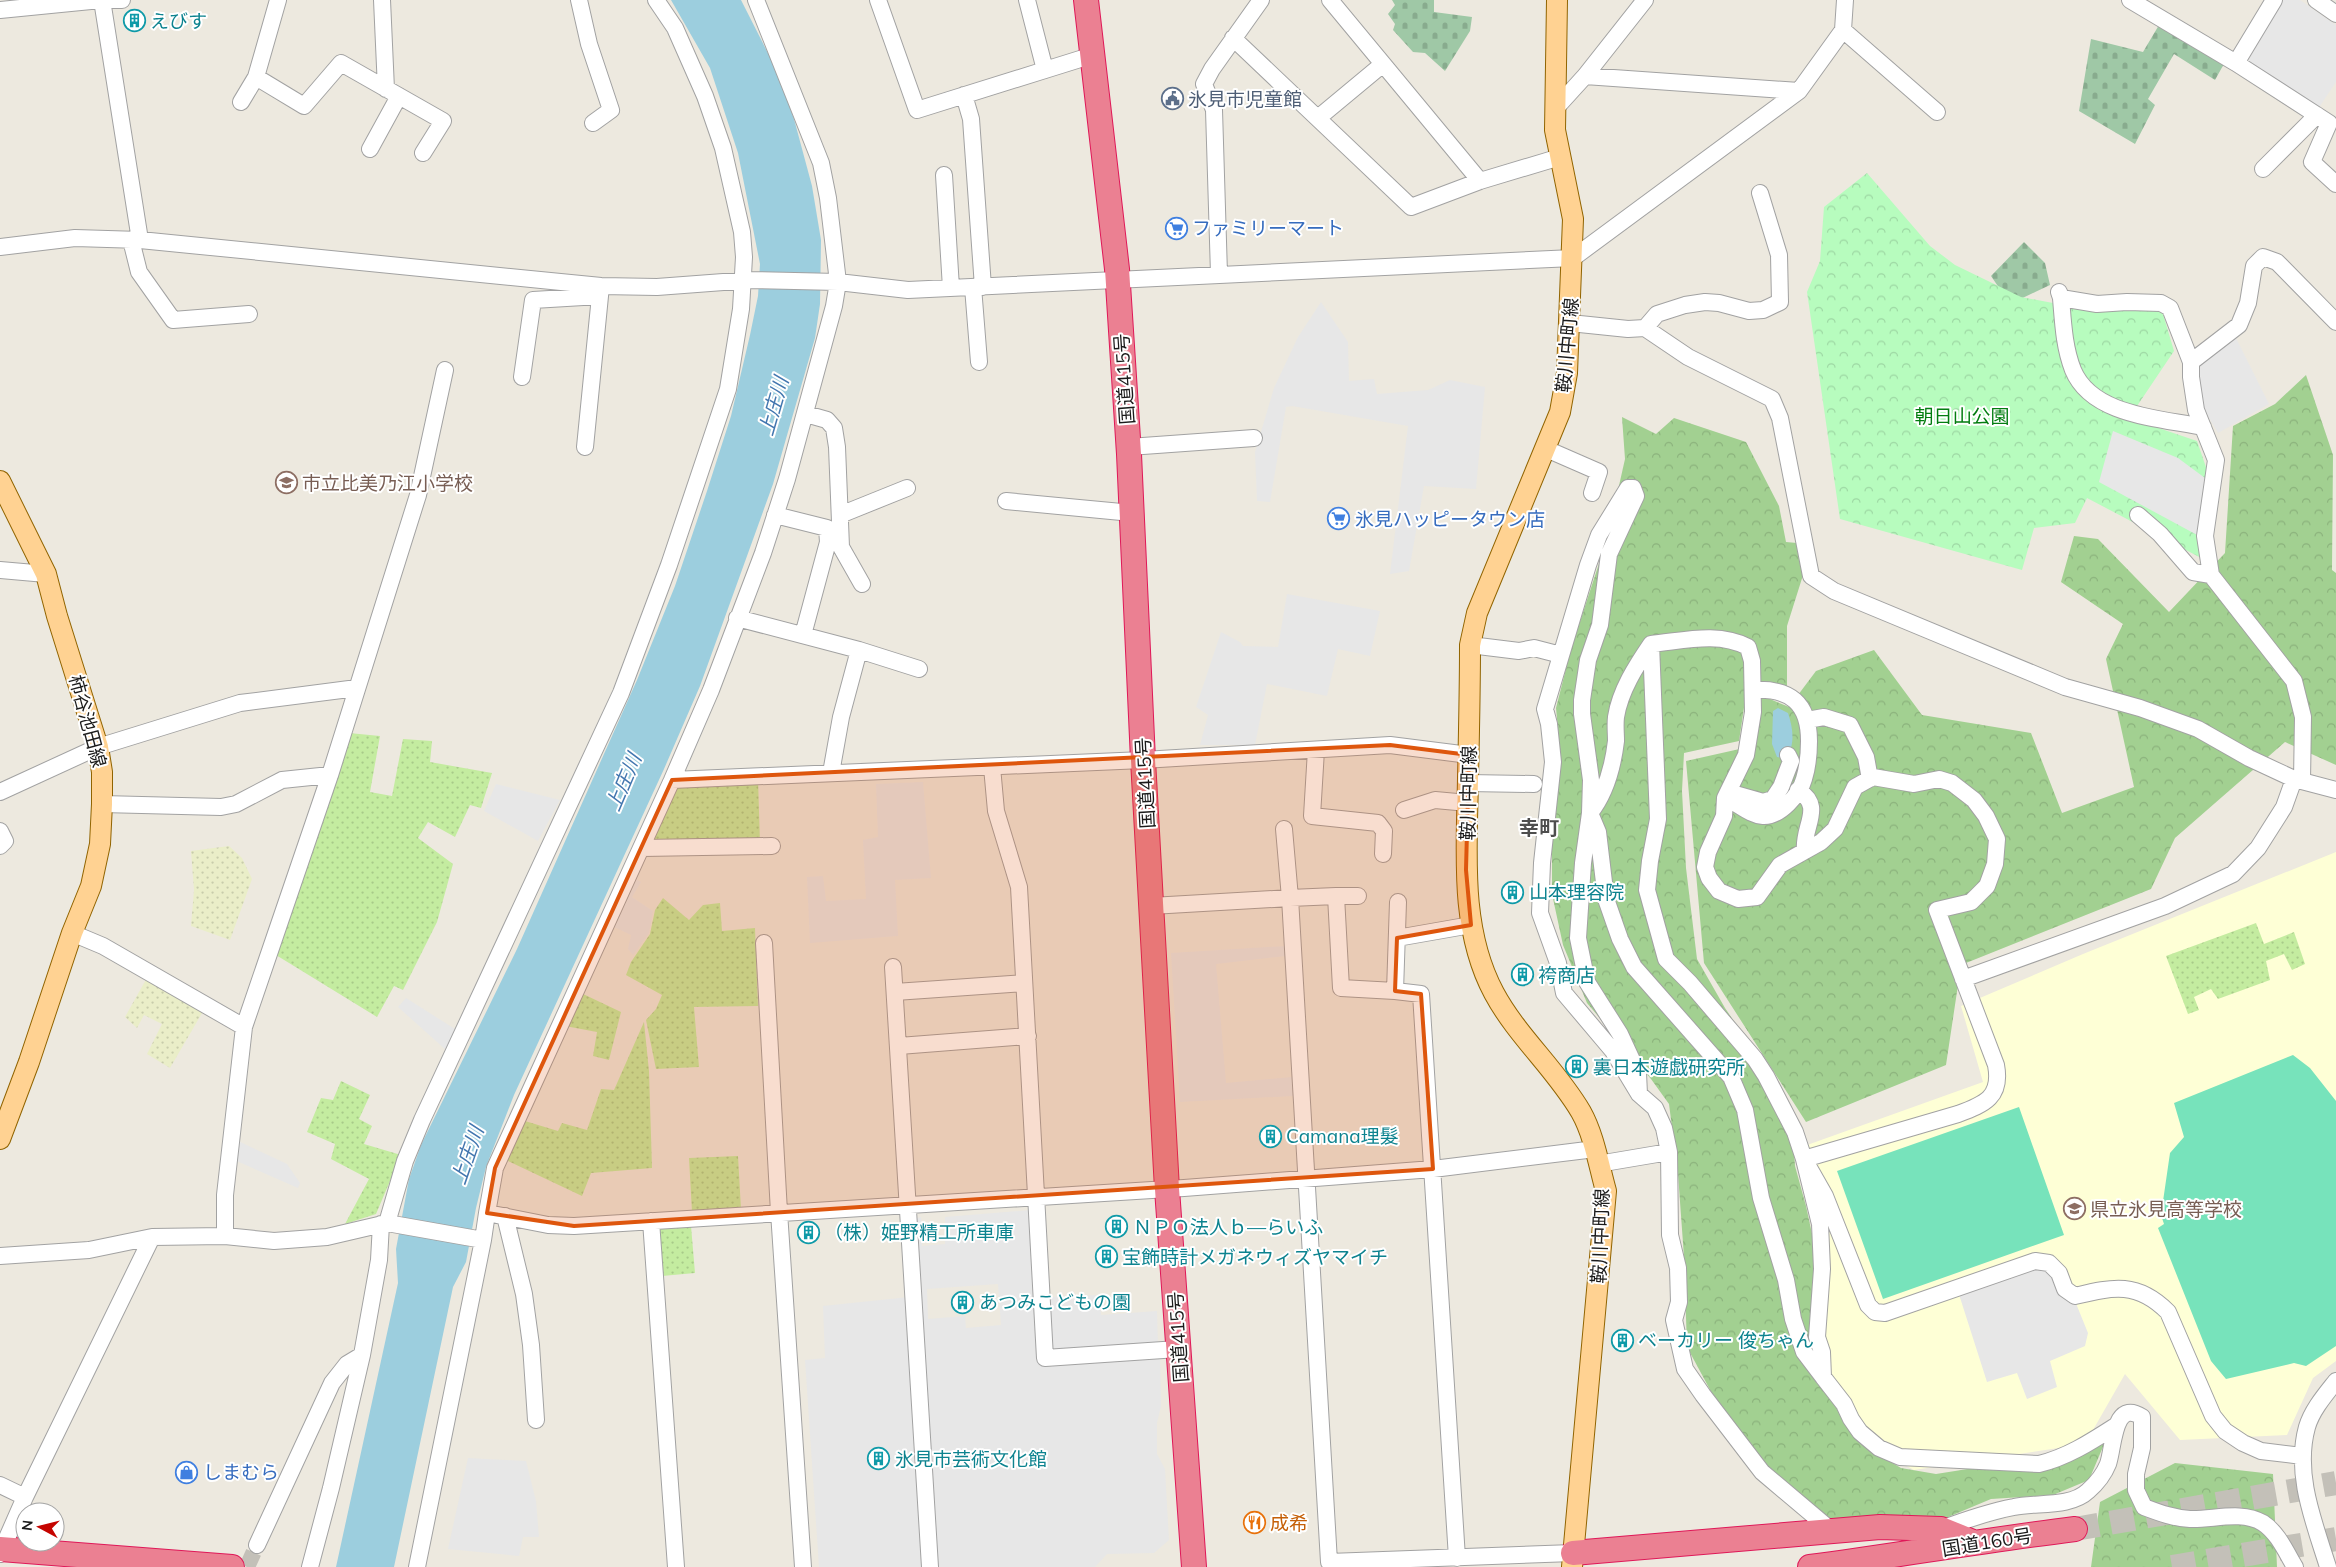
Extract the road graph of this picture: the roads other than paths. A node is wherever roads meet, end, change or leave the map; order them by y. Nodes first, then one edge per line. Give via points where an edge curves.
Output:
1 (102, 0) edge
2 (122, 0) edge
3 (278, 0) edge
4 (382, 0) edge
5 (580, 0) edge
6 (656, 0) edge
7 (756, 0) edge
8 (878, 0) edge
9 (1027, 0) edge
10 (1086, 0) edge
11 (1261, 0) edge
12 (1330, 0) edge
13 (1557, 0) edge
14 (1644, 0) edge
15 (1845, 0) edge
16 (2130, 0) edge
17 (2274, 0) edge
18 (2316, 0) edge
19 (0, 10) edge
20 (2336, 14) edge
21 (1843, 30) junction
22 (1234, 38) junction
23 (1093, 55) junction
24 (2236, 63) junction
25 (1384, 64) junction
26 (1045, 70) junction
27 (1584, 76) junction
28 (256, 77) junction
29 (1799, 91) junction
30 (393, 93) junction
31 (964, 95) junction
32 (241, 102) dead end
33 (1555, 109) junction
34 (1936, 112) dead end
35 (2317, 115) junction
36 (1318, 118) junction
37 (593, 123) dead end
38 (370, 149) dead end
39 (423, 154) dead end
40 (1560, 157) junction
41 (2263, 169) dead end
42 (944, 175) dead end
43 (1480, 182) junction
44 (2336, 184) edge
45 (1760, 193) dead end
46 (136, 240) junction
47 (0, 247) edge
48 (1573, 258) junction
49 (1219, 274) junction
50 (1116, 278) junction
51 (746, 281) junction
52 (835, 282) junction
53 (978, 287) junction
54 (951, 288) junction
55 (601, 291) junction
56 (249, 314) dead end
57 (2336, 322) edge
58 (1570, 323) junction
59 (1644, 328) junction
60 (979, 362) dead end
61 (2191, 362) junction
62 (445, 370) dead end
63 (522, 377) dead end
64 (806, 414) junction
65 (2203, 427) junction
66 (1254, 438) dead end
67 (585, 447) dead end
68 (1129, 447) junction
69 (1544, 448) junction
70 (0, 481) edge
71 (907, 488) dead end
72 (1592, 493) dead end
73 (1006, 501) dead end
74 (1132, 513) junction
75 (775, 515) junction
76 (840, 515) junction
77 (2138, 515) dead end
78 (0, 570) edge
79 (46, 574) junction
80 (2211, 575) junction
81 (862, 584) dead end
82 (737, 618) junction
83 (803, 635) junction
84 (1651, 644) junction
85 (1470, 645) junction
86 (859, 650) junction
87 (1561, 655) junction
88 (919, 669) dead end
89 (357, 688) junction
90 (1753, 690) junction
91 (1807, 720) junction
92 (98, 747) junction
93 (1316, 750) junction
94 (1788, 754) dead end
95 (1469, 755) junction
96 (1143, 760) junction
97 (992, 767) junction
98 (831, 773) junction
99 (330, 775) junction
100 (1870, 779) junction
101 (672, 780) junction
102 (2298, 780) junction
103 (1468, 783) junction
104 (1534, 784) dead end
105 (1798, 790) junction
106 (2336, 790) edge
107 (0, 792) edge
108 (1726, 796) junction
109 (1468, 803) junction
110 (102, 804) junction
111 (1404, 810) dead end
112 (1590, 813) junction
113 (1284, 829) dead end
114 (0, 831) edge
115 (0, 846) edge
116 (772, 846) dead end
117 (642, 848) junction
118 (1805, 851) junction
119 (1383, 854) dead end
120 (1336, 896) junction
121 (1358, 896) dead end
122 (1290, 898) junction
123 (1398, 902) dead end
124 (1151, 906) junction
125 (1471, 925) junction
126 (72, 933) junction
127 (1396, 938) junction
128 (764, 943) dead end
129 (894, 967) dead end
130 (1964, 979) junction
131 (1024, 983) junction
132 (1395, 990) junction
133 (895, 992) junction
134 (244, 1027) junction
135 (1028, 1036) junction
136 (899, 1046) junction
137 (1640, 1094) junction
138 (0, 1139) edge
139 (1669, 1152) junction
140 (1596, 1157) junction
141 (1804, 1159) junction
142 (1434, 1169) junction
143 (1307, 1177) junction
144 (1167, 1188) junction
145 (1037, 1196) junction
146 (909, 1204) junction
147 (487, 1212) junction
148 (779, 1212) junction
149 (506, 1216) junction
150 (651, 1221) junction
151 (384, 1224) junction
152 (225, 1236) junction
153 (152, 1237) junction
154 (480, 1240) junction
155 (0, 1256) edge
156 (1178, 1349) junction
157 (362, 1355) junction
158 (1823, 1377) junction
159 (2336, 1381) edge
160 (536, 1420) dead end
161 (2117, 1425) junction
162 (2302, 1456) junction
163 (0, 1485) edge
164 (25, 1496) junction
165 (1941, 1529) junction
166 (2075, 1529) tunnel mouth
167 (1832, 1531) junction
168 (1973, 1542) junction
169 (257, 1545) tunnel mouth
170 (1, 1551) edge
171 (1457, 1558) junction
172 (1573, 1560) edge
173 (232, 1567) edge
174 (310, 1567) edge
175 (418, 1567) edge
176 (676, 1567) edge
177 (803, 1567) edge
178 (930, 1567) edge
179 (1194, 1567) edge
180 (1810, 1567) edge
181 (2295, 1567) edge
182 (2328, 1567) edge

1 - 2 street
1 - 19 street
1 - 46 street
3 - 28 street
4 - 30 street
5 - 37 street via 589,44 610,110
6 - 51 street via 675,28 705,96 722,148 742,232
7 - 52 street via 821,162 828,198
8 - 31 street via 917,110
9 - 26 street
10 - 23 highway, 国道415号
11 - 22 street
12 - 25 street
13 - 33 main road, 鞍川中町線
14 - 27 street
15 - 21 street
16 - 24 street
17 - 24 street
18 - 20 street
21 - 29 street
21 - 34 street
22 - 36 street
22 - 49 street via 1204,84 1214,110
23 - 26 street
23 - 50 highway, 国道415号
24 - 35 street
25 - 36 street
25 - 43 street
26 - 31 street
27 - 29 street
27 - 33 street
28 - 30 street via 304,106 341,64
28 - 32 street
29 - 48 street
30 - 38 street
30 - 39 street via 443,121
31 - 53 street via 971,119
33 - 40 main road, 鞍川中町線
35 - 41 street
35 - 44 street via 2329,123 2312,162
36 - 43 street via 1411,207
40 - 43 street
40 - 48 main road, 鞍川中町線 via 1573,219
42 - 54 street
45 - 59 street via 1779,255 1780,302 1763,310 1749,311 1719,303 1685,305 1657,314
46 - 47 street via 75,238
46 - 55 street
46 - 56 street via 139,272 173,320
48 - 49 street
48 - 58 main road, 鞍川中町線
49 - 50 street
50 - 53 street
50 - 68 highway, 国道415号
51 - 52 street
51 - 55 street
51 - 151 street via 728,389 622,693 422,1120 404,1161
52 - 54 street via 908,290
52 - 64 street via 834,306
53 - 54 street
53 - 60 street
55 - 63 street via 533,300
55 - 67 street
57 - 61 street via 2277,262 2263,258 2254,266 2248,303 2239,325
58 - 59 street
58 - 69 main road, 鞍川中町線 via 1567,373 1560,412
59 - 102 street via 1688,358 1772,400 1780,418 1811,576 1834,591 2065,687 2140,708 2198,729
61 - 65 street via 2196,410
61 - 65 street via 2170,308 2161,303 2097,304 2060,295 2064,334 2073,370 2086,391 2101,403 2125,411
62 - 89 street via 418,495
64 - 75 street
64 - 76 street via 827,420 834,428 838,447
65 - 80 street via 2216,460 2206,536
66 - 68 street
68 - 74 highway, 国道415号
69 - 72 street via 1599,472
69 - 85 main road, 鞍川中町線 via 1476,613
70 - 79 main road, 柿谷池田線
71 - 76 street
73 - 74 street
74 - 96 highway, 国道415号
75 - 82 street
75 - 83 street via 827,528 828,542
76 - 81 street via 841,547
77 - 80 street via 2160,534 2193,572
78 - 79 street
79 - 92 main road, 柿谷池田線
80 - 102 street via 2294,682 2303,717
82 - 83 street
82 - 101 street via 711,690
83 - 86 street
84 - 90 street via 1720,637 1736,641 1748,647
84 - 112 street via 1623,694 1616,717 1616,742 1608,776 1601,799
84 - 141 street via 1658,819 1647,890 1666,959 1755,1059 1794,1132
85 - 87 street via 1519,651 1534,648
85 - 95 main road, 鞍川中町線
86 - 88 street
86 - 98 street
87 - 112 street via 1599,535 1628,488 1633,488 1636,496 1609,554 1600,625 1588,660 1582,700 1591,780
87 - 137 street via 1545,709 1553,762 1540,913 1558,964 1564,993 1613,1051
89 - 92 street via 240,702
89 - 99 street
90 - 91 street via 1781,692 1792,698 1802,708
90 - 108 street via 1746,755
91 - 100 street via 1824,717 1850,725 1866,757
91 - 105 street via 1809,760 1804,782
92 - 107 street
92 - 110 main road, 柿谷池田線
93 - 95 street via 1390,745
93 - 96 street
93 - 119 street via 1312,816 1378,823 1384,831
94 - 108 street via 1791,761 1781,788 1773,799 1762,802
95 - 103 main road, 鞍川中町線
96 - 97 street
96 - 124 highway, 国道415号
97 - 98 street
97 - 131 street via 996,811 1019,887
98 - 101 street
99 - 110 street via 282,780 236,804 220,807
99 - 134 street
100 - 118 street via 1854,787 1835,830
100 - 130 street via 1914,784 1939,779 1952,783 1974,800 1997,839 1995,864 1988,886 1971,902 1937,910
101 - 117 street
102 - 106 street
102 - 130 street via 2258,848 2233,874 2165,906
103 - 104 street
103 - 109 main road, 鞍川中町線
105 - 108 street via 1783,809 1763,816
105 - 118 street via 1812,805
108 - 118 street via 1724,816 1705,867 1719,891 1738,899 1757,897 1780,865
109 - 111 street via 1435,800
109 - 125 main road, 鞍川中町線 via 1466,870
110 - 126 main road, 柿谷池田線 via 100,844 91,886
112 - 137 street via 1578,938 1588,982 1620,1034 1638,1073
112 - 158 street via 1598,832 1606,899 1634,967 1731,1077 1745,1110 1761,1198 1786,1280 1793,1319 1804,1352
113 - 122 street
114 - 115 street via 5,841
116 - 117 street
117 - 147 street via 496,1168
120 - 121 street
120 - 122 street
120 - 132 street via 1341,988
122 - 124 street
122 - 143 street
123 - 127 street
124 - 144 highway, 国道415号
125 - 127 street
125 - 140 main road, 鞍川中町線 via 1494,993 1581,1113
126 - 134 street via 111,950
126 - 138 main road, 柿谷池田線
127 - 132 street
128 - 148 street
129 - 133 street
130 - 141 street via 1996,1064 1997,1081 1993,1094 1982,1105 1958,1114
131 - 133 street
131 - 135 street
132 - 142 street via 1421,994
133 - 136 street
134 - 152 street via 225,1195
135 - 136 street
135 - 145 street
136 - 146 street
137 - 139 street via 1656,1108
139 - 140 street
139 - 167 street via 1670,1235 1678,1268 1679,1302 1674,1320 1685,1370 1762,1472
140 - 142 street
140 - 172 main road, 鞍川中町線 via 1606,1191
141 - 158 street via 1820,1224 1822,1270 1817,1337 1822,1352
141 - 162 street via 1825,1196 1868,1305 1875,1312 1885,1313 2035,1261 2050,1263 2059,1273 2065,1289 2075,1296 2106,1288 2140,1292 2168,1312 2213,1416 2225,1431 2261,1451
142 - 143 street
142 - 171 street
143 - 144 street
143 - 171 street via 1329,1562
144 - 145 street
144 - 156 highway, 国道415号
145 - 146 street
145 - 156 street via 1045,1358
146 - 148 street
146 - 178 street
147 - 149 street
147 - 154 street
148 - 150 street
148 - 177 street
149 - 150 street via 548,1225 574,1226
149 - 160 street via 524,1294
150 - 176 street
151 - 152 street via 327,1237 274,1241
151 - 154 street
151 - 157 street
152 - 153 street
153 - 155 street via 90,1250
153 - 164 street
154 - 175 street
156 - 179 highway, 国道415号
157 - 169 street via 347,1364 332,1383
157 - 174 street
158 - 161 street via 1860,1432 1879,1448 1900,1457 2039,1464 2058,1460
159 - 162 street via 2321,1400 2308,1426
161 - 165 street via 2108,1464 2086,1494 2066,1501 2016,1506 1976,1515
161 - 181 street via 2128,1412 2142,1417 2142,1448 2136,1490 2144,1508 2170,1517 2236,1516 2262,1523 2277,1536
162 - 182 street via 2304,1484
163 - 164 street
164 - 170 street
165 - 167 highway via 1880,1527
165 - 168 highway
166 - 168 highway, 国道160号
167 - 172 highway
168 - 180 highway, 国道160号
170 - 173 highway
171 - 172 street

